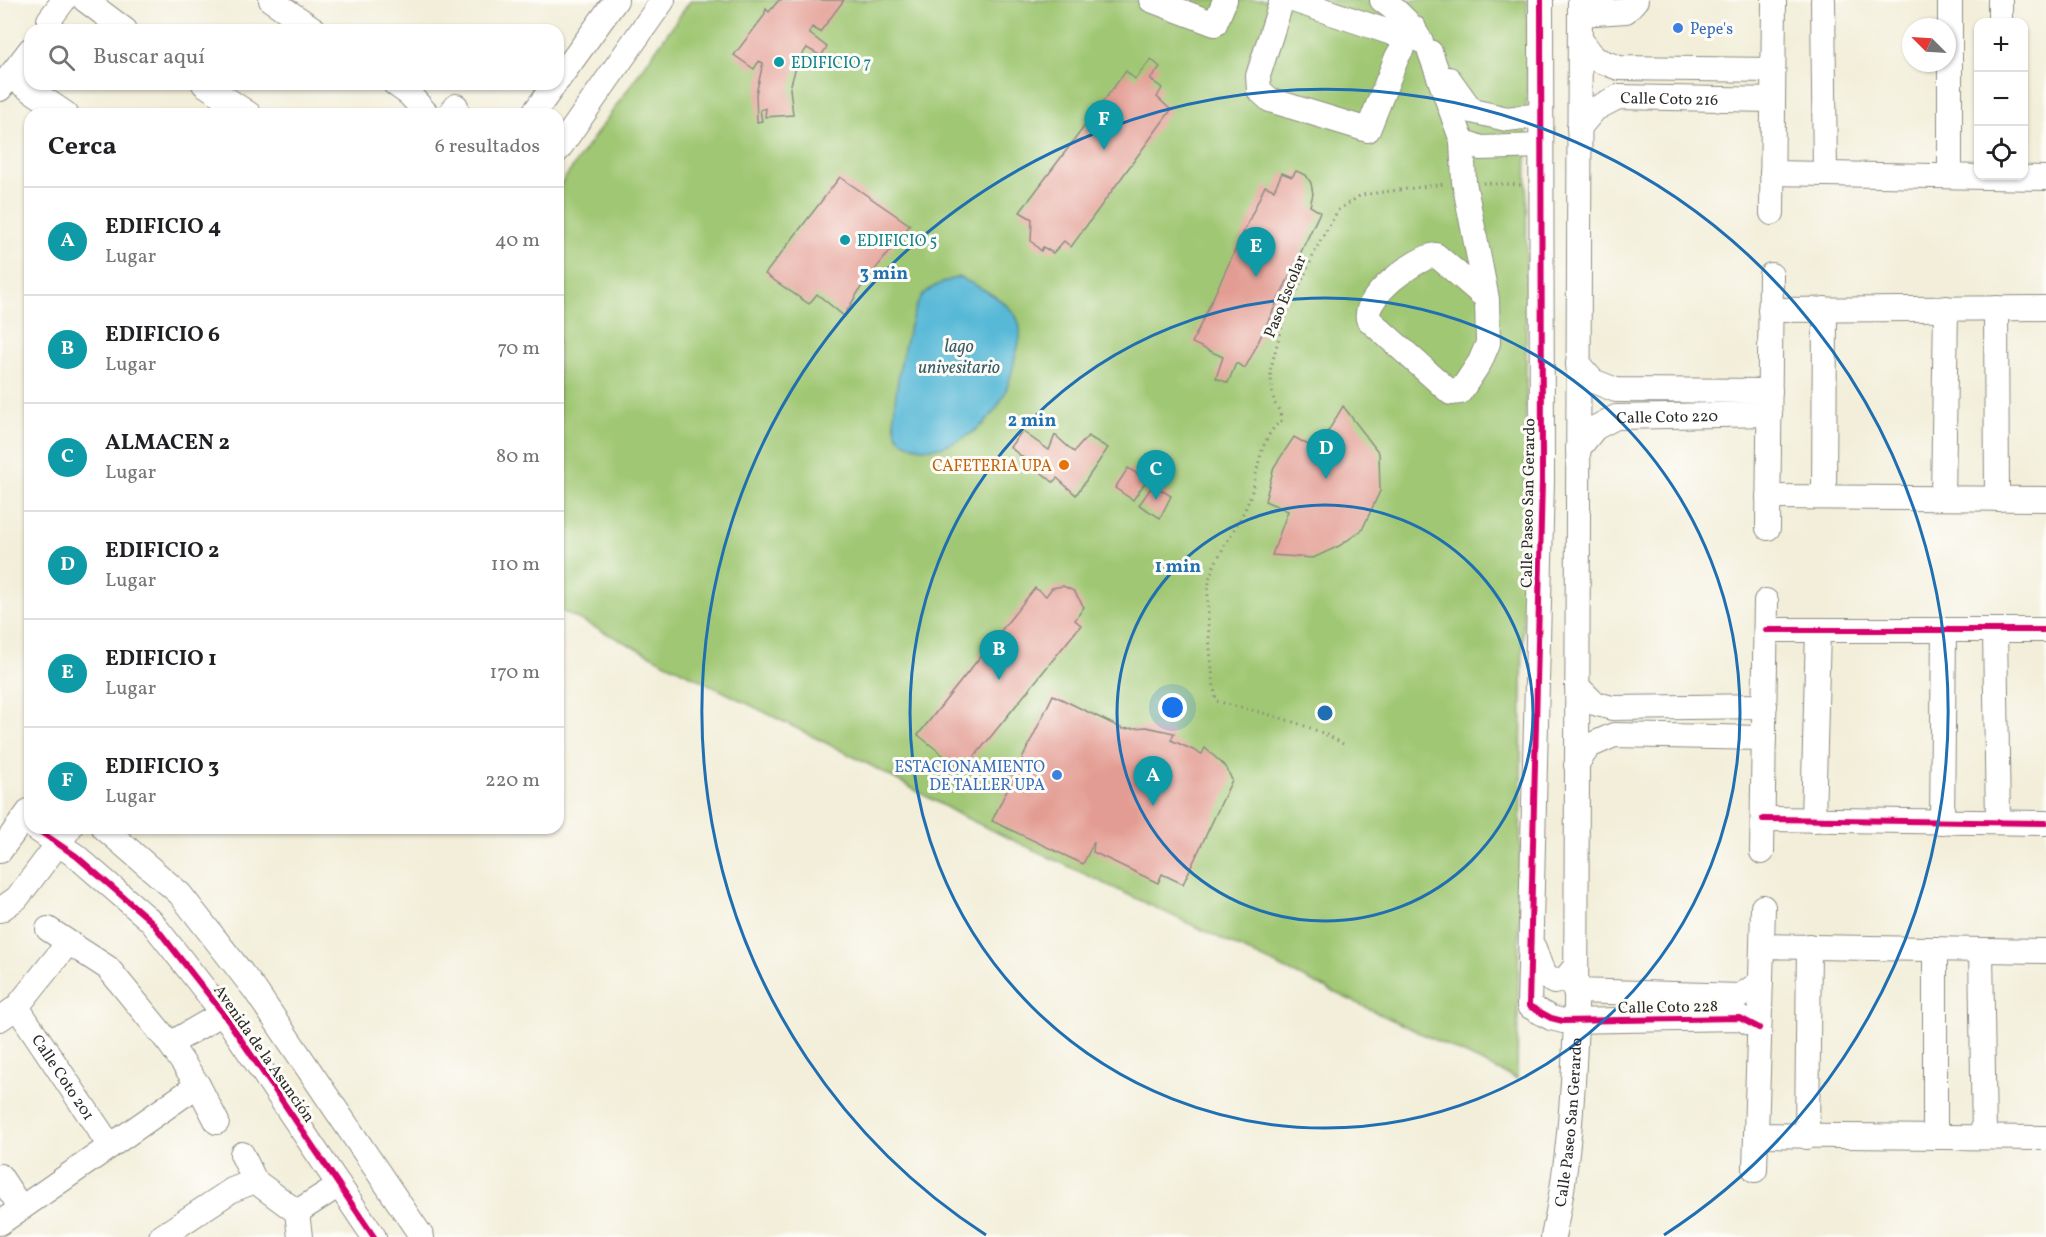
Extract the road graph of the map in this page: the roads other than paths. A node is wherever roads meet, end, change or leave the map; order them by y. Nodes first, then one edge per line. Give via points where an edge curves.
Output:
1 (64, 0) edge
2 (85, 0) edge
3 (271, 0) edge
4 (616, 0) edge
5 (663, 0) edge
6 (1151, 0) edge
7 (1225, 0) edge
8 (1282, 0) edge
9 (1293, 0) edge
10 (1382, 0) edge
11 (1541, 0) edge
12 (1636, 0) edge
13 (1774, 0) edge
14 (1823, 0) edge
15 (1950, 0) edge
16 (2000, 0) edge
17 (1580, 7) edge
18 (2000, 18) edge
19 (49, 20) dead end
20 (117, 24) edge
21 (306, 24) edge
22 (1410, 33) junction
23 (1580, 39) junction
24 (1430, 52) junction
25 (24, 58) edge
26 (1773, 70) junction
27 (564, 72) edge
28 (5, 82) edge
29 (213, 90) edge
30 (403, 90) edge
31 (551, 90) edge
32 (1773, 100) junction
33 (55, 108) edge
34 (240, 108) edge
35 (422, 108) edge
36 (537, 108) edge
37 (1482, 115) junction
38 (1541, 115) junction
39 (1579, 128) junction
40 (564, 141) edge
41 (1462, 141) junction
42 (1541, 146) junction
43 (1772, 173) junction
44 (1825, 174) junction
45 (1950, 176) junction
46 (1974, 176) edge
47 (2028, 177) edge
48 (2046, 178) edge
49 (1772, 213) dead end
50 (1771, 275) dead end
51 (1487, 299) junction
52 (1947, 308) junction
53 (1996, 308) junction
54 (2046, 308) edge
55 (1825, 309) junction
56 (1770, 310) junction
57 (1578, 364) junction
58 (1770, 403) junction
59 (1578, 449) junction
60 (1768, 497) junction
61 (1824, 497) junction
62 (1943, 498) junction
63 (1997, 499) junction
64 (2046, 499) edge
65 (1768, 528) dead end
66 (1766, 601) dead end
67 (1766, 630) junction
68 (1818, 630) junction
69 (1944, 630) junction
70 (1995, 630) junction
71 (2046, 630) edge
72 (1577, 686) junction
73 (1765, 706) junction
74 (1764, 738) junction
75 (1576, 765) junction
76 (1763, 819) junction
77 (1813, 820) junction
78 (1942, 822) junction
79 (1998, 822) junction
80 (2046, 823) edge
81 (24, 826) edge
82 (111, 834) edge
83 (64, 837) edge
84 (0, 851) edge
85 (1762, 852) dead end
86 (1763, 908) dead end
87 (0, 910) edge
88 (48, 929) dead end
89 (1532, 941) junction
90 (68, 943) junction
91 (1762, 946) junction
92 (1809, 946) junction
93 (1935, 949) junction
94 (1981, 950) junction
95 (2046, 951) edge
96 (1575, 979) junction
97 (1761, 982) junction
98 (1529, 1006) joint
99 (9, 1013) edge
100 (223, 1013) junction
101 (1576, 1021) junction
102 (1759, 1028) junction
103 (170, 1044) junction
104 (198, 1085) junction
105 (217, 1122) dead end
106 (1756, 1135) junction
107 (1807, 1137) junction
108 (1935, 1137) junction
109 (1984, 1137) junction
110 (2046, 1138) edge
111 (110, 1146) junction
112 (242, 1154) dead end
113 (1755, 1170) dead end
114 (0, 1176) edge
115 (255, 1181) junction
116 (339, 1185) junction
117 (21, 1208) junction
118 (297, 1212) junction
119 (0, 1223) edge
120 (161, 1237) edge
121 (300, 1237) edge
122 (374, 1237) edge
123 (422, 1237) edge
124 (1553, 1237) edge

1 - 19 street
2 - 20 street
3 - 21 street
4 - 27 street
5 - 40 street
6 - 7 street via 1215,24
8 - 22 street via 1258,76 1259,90 1270,100 1368,130
9 - 22 street
10 - 22 street via 1398,11
11 - 38 street, Calle Paseo San Gerardo
12 - 17 street via 1626,11
13 - 26 street
14 - 44 street
15 - 45 street
16 - 18 street
17 - 23 street, Calle Paseo San Gerardo
22 - 24 street
23 - 26 street, Calle Coto 216 via 1588,52 1608,66
23 - 39 street, Calle Paseo San Gerardo
24 - 37 street via 1464,102
24 - 41 street
25 - 28 street
26 - 32 street
28 - 33 street
29 - 34 street
30 - 35 street
31 - 36 street
32 - 39 street, Calle Coto 216 via 1618,97 1595,108
32 - 43 street
37 - 38 street via 1507,119
37 - 41 street via 1470,122
38 - 42 street, Calle Paseo San Gerardo
39 - 57 street, Calle Paseo San Gerardo
41 - 42 street via 1481,148
41 - 51 street via 1464,182
42 - 89 street, Calle Paseo San Gerardo via 1542,480
43 - 44 street
43 - 49 street
44 - 45 street
45 - 46 street
47 - 48 street
50 - 56 street
51 - 51 street via 1488,343 1460,392 1452,393 1368,319 1366,312 1371,302 1405,270 1436,255
52 - 53 street
52 - 55 street
52 - 62 street
53 - 54 street
53 - 63 street
55 - 56 street
55 - 61 street
56 - 58 street
57 - 58 street, Calle Coto 220 via 1593,381 1616,390
57 - 59 street, Calle Paseo San Gerardo
58 - 59 street, Calle Coto 220 via 1616,417 1595,428
58 - 60 street
59 - 72 street, Calle Paseo San Gerardo
60 - 61 street
60 - 65 street
61 - 62 street
62 - 63 street
63 - 64 street
66 - 67 street
67 - 68 street
67 - 73 street
68 - 69 street
68 - 77 street
69 - 70 street
69 - 78 street
70 - 71 street
70 - 79 street
72 - 73 street via 1594,703 1612,708
72 - 75 street, Calle Paseo San Gerardo
73 - 74 street
74 - 75 street via 1614,735 1589,746
74 - 76 street
75 - 96 street, Calle Paseo San Gerardo
76 - 77 street
76 - 85 street
77 - 78 street
78 - 79 street
79 - 80 street
81 - 84 street
82 - 123 street, Avenida de la Asunción via 180,894 248,981
83 - 87 street via 17,898
83 - 100 street, Avenida de la Asunción via 76,856 151,921
86 - 91 street
88 - 90 street
89 - 96 street via 1548,979
89 - 98 street, Calle Paseo San Gerardo
90 - 99 street, Calle Coto 201
90 - 103 street via 108,968
91 - 92 street
91 - 97 street
92 - 93 street
92 - 107 street
93 - 94 street
93 - 108 street
94 - 95 street
94 - 109 street
96 - 97 street, Calle Coto 228 via 1740,996
96 - 101 street, Calle Paseo San Gerardo
97 - 102 street
98 - 101 street, Calle Coto 228 via 1551,1018
99 - 111 street, Calle Coto 201
100 - 103 street
100 - 116 street, Avenida de la Asunción
101 - 102 street, Calle Coto 228 via 1740,1018
101 - 124 street, Calle Paseo San Gerardo via 1572,1117 1564,1189
102 - 106 street
103 - 104 street
104 - 105 street
104 - 111 street
106 - 107 street
106 - 113 street
107 - 108 street
108 - 109 street
109 - 110 street
111 - 117 street
112 - 115 street
114 - 117 street
115 - 118 street
115 - 120 street via 232,1190
116 - 118 street
116 - 122 street, Avenida de la Asunción
117 - 119 street
118 - 121 street

